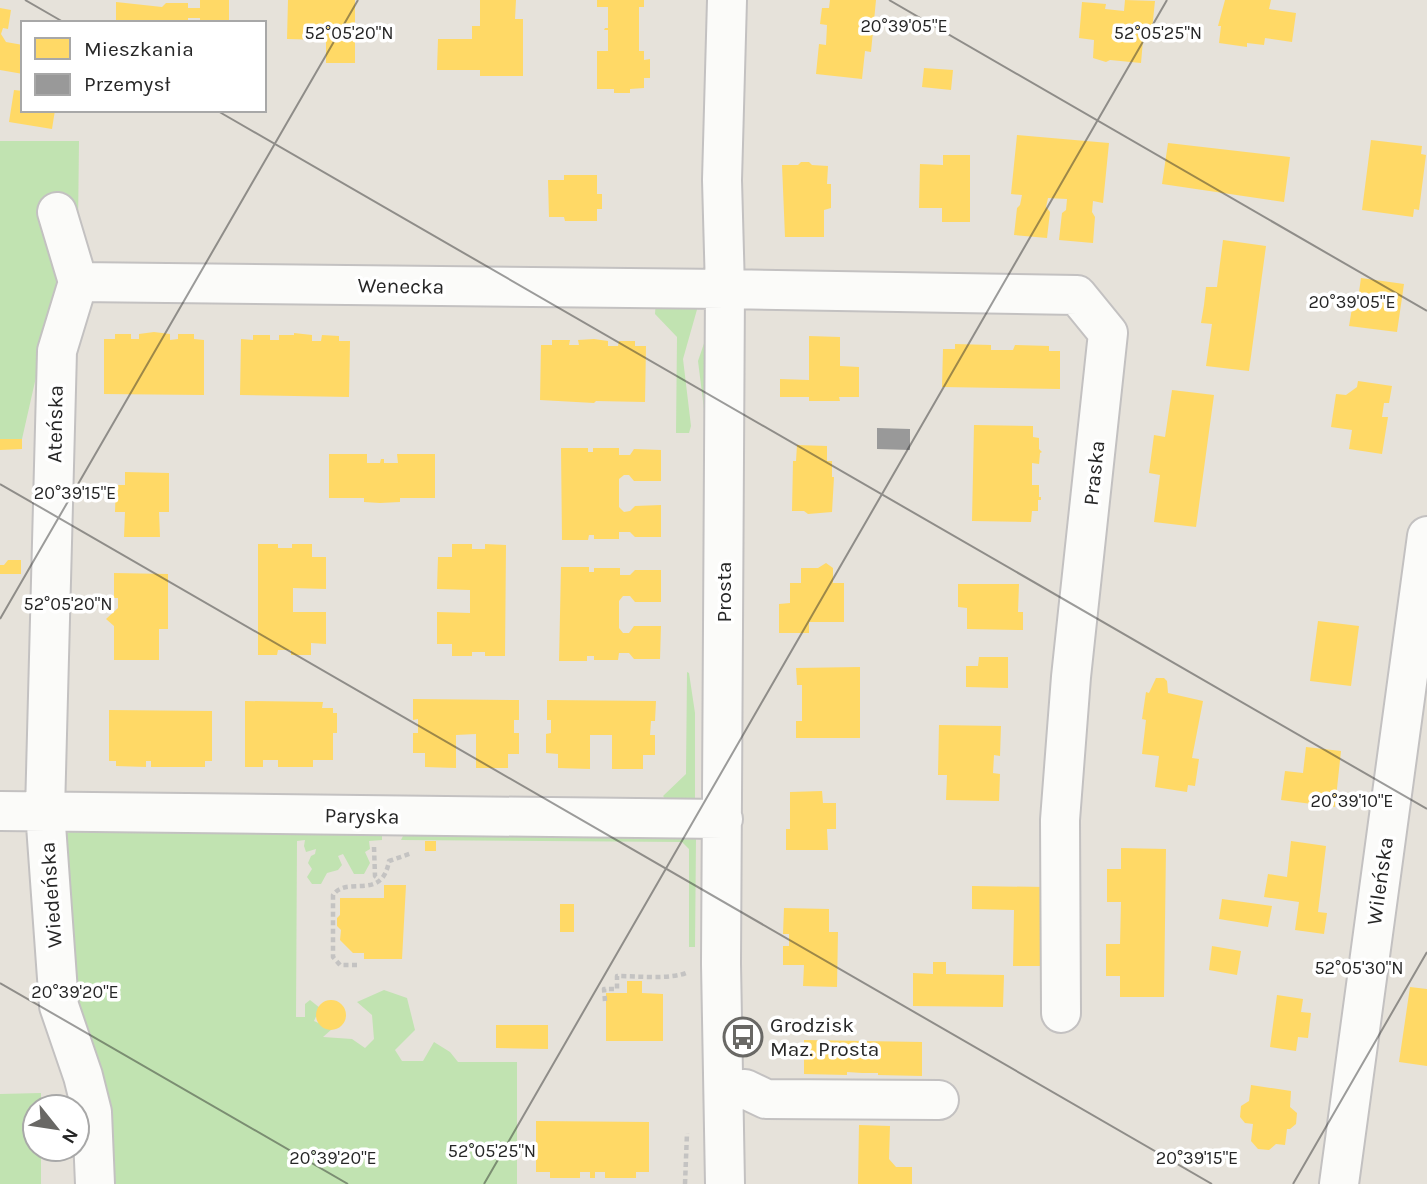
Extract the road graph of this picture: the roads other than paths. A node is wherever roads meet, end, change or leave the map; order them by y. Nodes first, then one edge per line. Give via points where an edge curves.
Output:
1 (727, 0) edge
2 (57, 212) dead end
3 (78, 282) junction
4 (725, 289) junction
5 (1427, 536) edge
6 (0, 811) edge
7 (45, 811) junction
8 (723, 819) junction
9 (1060, 1013) dead end
10 (724, 1090) junction
11 (939, 1100) dead end
12 (95, 1184) edge
13 (725, 1184) edge
14 (1339, 1184) edge

1 - 4 street, Prosta via 722,180
2 - 3 street
3 - 4 street, Wenecka
3 - 7 street, Ateńska via 57,351
4 - 8 street, Prosta
4 - 9 street, Praska via 1077,295 1108,333 1061,807
5 - 14 street, Wileńska
6 - 7 street, Paryska
7 - 8 street, Paryska
7 - 12 street, Wiedeńska via 59,1006 92,1112
8 - 10 street, Prosta
10 - 11 street via 745,1089 766,1099
10 - 13 street, Prosta

